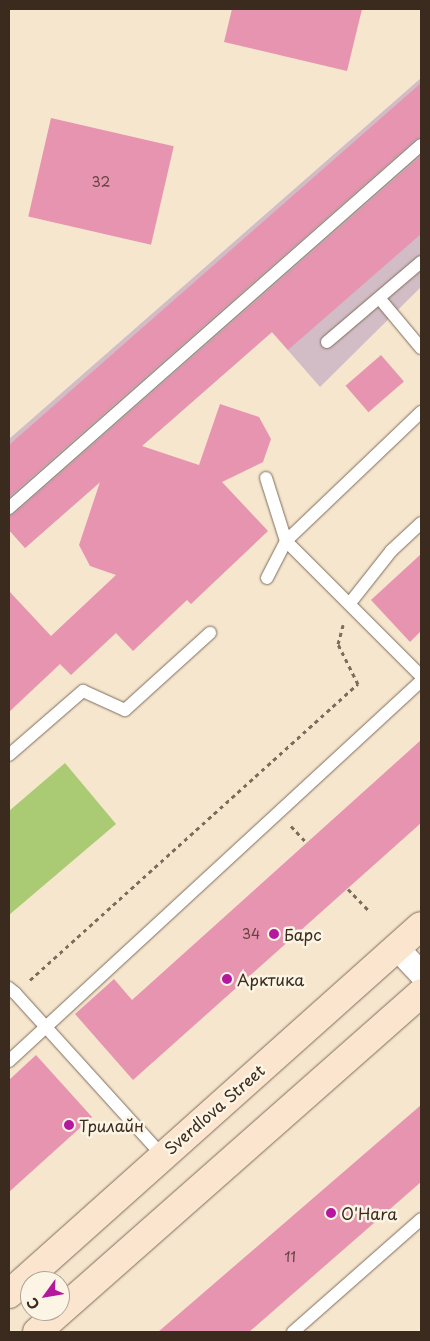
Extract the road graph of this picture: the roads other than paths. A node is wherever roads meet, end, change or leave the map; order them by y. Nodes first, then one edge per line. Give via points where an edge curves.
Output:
1 (421, 145) edge
2 (421, 262) edge
3 (380, 300) junction
4 (327, 342) dead end
5 (421, 348) edge
6 (421, 412) edge
7 (266, 478) dead end
8 (9, 508) edge
9 (421, 523) edge
10 (286, 541) junction
11 (267, 578) dead end
12 (350, 603) junction
13 (210, 633) dead end
14 (421, 676) edge
15 (421, 682) edge
16 (9, 755) edge
17 (421, 926) edge
18 (396, 948) junction
19 (421, 974) edge
20 (12, 991) edge
21 (421, 993) edge
22 (45, 1028) junction
23 (9, 1061) edge
24 (162, 1155) junction
25 (421, 1219) edge
26 (9, 1294) edge
27 (37, 1332) edge
28 (293, 1332) edge

1 - 8 lane
2 - 3 lane
3 - 4 lane
3 - 5 lane
6 - 10 lane
7 - 10 lane
9 - 12 lane via 391,551
10 - 11 lane
10 - 12 lane
12 - 14 lane
13 - 16 lane via 124,710 83,691
15 - 22 lane
17 - 18 main road, Sverdlova Street
18 - 19 street
18 - 24 main road, Sverdlova Street
20 - 22 lane
21 - 27 main road
22 - 23 lane
22 - 24 lane
24 - 26 main road, Sverdlova Street
25 - 28 lane

